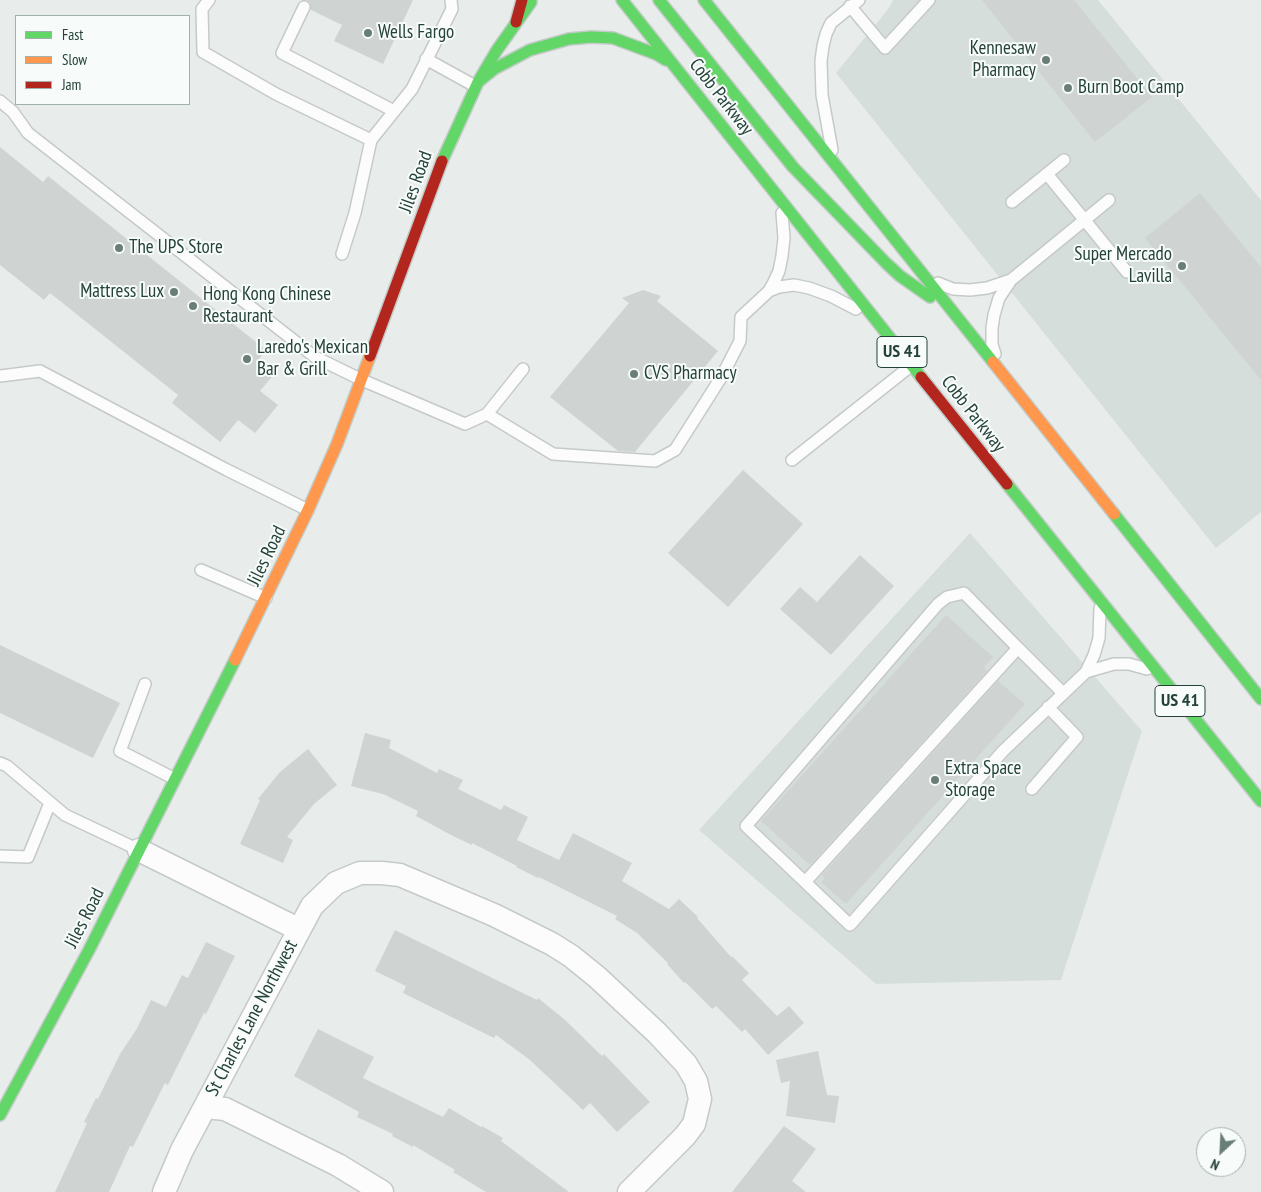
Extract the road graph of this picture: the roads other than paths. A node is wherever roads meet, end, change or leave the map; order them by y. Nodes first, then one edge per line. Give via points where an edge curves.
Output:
1 (209, 0) edge
2 (450, 0) edge
3 (522, 0) edge
4 (533, 0) edge
5 (622, 0) edge
6 (660, 0) edge
7 (704, 0) edge
8 (930, 0) edge
9 (854, 3) edge
10 (304, 7) dead end
11 (516, 22) junction
12 (426, 59) junction
13 (672, 63) junction
14 (477, 84) junction
15 (0, 101) edge
16 (394, 111) junction
17 (372, 140) junction
18 (1064, 160) dead end
19 (833, 161) junction
20 (1046, 174) junction
21 (1109, 200) dead end
22 (780, 201) junction
23 (1012, 202) dead end
24 (1084, 220) junction
25 (342, 254) dead end
26 (1127, 272) dead end
27 (924, 276) junction
28 (1011, 280) junction
29 (769, 291) junction
30 (949, 307) junction
31 (878, 323) junction
32 (912, 365) junction
33 (523, 369) dead end
34 (1000, 370) junction
35 (0, 376) edge
36 (362, 380) junction
37 (487, 414) junction
38 (792, 460) dead end
39 (308, 510) junction
40 (201, 570) dead end
41 (266, 598) junction
42 (1100, 601) junction
43 (1018, 648) junction
44 (1086, 672) junction
45 (1157, 672) junction
46 (145, 684) dead end
47 (1063, 693) junction
48 (1261, 699) edge
49 (1048, 707) junction
50 (0, 763) edge
51 (175, 779) junction
52 (1032, 789) dead end
53 (1261, 801) edge
54 (50, 803) junction
55 (139, 850) junction
56 (0, 856) edge
57 (805, 882) junction
58 (298, 929) junction
59 (205, 1107) junction
60 (0, 1115) edge
61 (164, 1192) edge
62 (382, 1192) edge
63 (629, 1192) edge

1 - 17 lane via 202,9 203,52 276,94
2 - 12 lane via 452,9
3 - 11 main road
4 - 11 main road, Jiles Road
5 - 13 main road, Cobb Parkway / US 41
6 - 30 main road via 793,167 900,276
7 - 19 main road
8 - 9 lane via 885,48
9 - 19 lane via 831,23 823,46 822,95
10 - 16 lane via 282,53
11 - 14 main road, Jiles Road
12 - 14 lane
12 - 16 lane via 412,89
13 - 14 main road via 613,38 569,39 530,50 494,69
13 - 22 main road, Cobb Parkway / US 41
14 - 36 main road, Jiles Road via 433,182
15 - 36 lane via 13,112 28,133 315,357
16 - 17 lane
17 - 25 lane
18 - 20 lane
19 - 27 main road
20 - 23 lane
20 - 24 lane
21 - 24 lane
22 - 29 lane via 784,220 782,256
22 - 31 main road, Cobb Parkway / US 41
24 - 26 lane
24 - 28 lane
27 - 28 lane via 953,289 970,290
27 - 30 main road
28 - 34 lane via 1000,298 992,328 992,344
29 - 31 lane via 794,285 809,288 831,296
29 - 37 lane via 741,316 740,341 675,450 655,461 554,454
30 - 34 main road
31 - 32 main road, Cobb Parkway / US 41
32 - 38 lane
32 - 42 main road, Cobb Parkway / US 41
33 - 37 lane
34 - 48 main road
35 - 39 lane via 40,371
36 - 37 lane via 464,424
36 - 39 main road, Jiles Road
39 - 41 main road, Jiles Road
40 - 41 lane
41 - 51 main road, Jiles Road
42 - 44 lane via 1099,638
42 - 45 main road, Cobb Parkway / US 41
43 - 47 lane
43 - 57 lane
43 - 57 lane via 964,593 947,597 938,604 746,826
44 - 45 lane via 1114,664 1129,664
44 - 47 lane
45 - 53 main road, Cobb Parkway / US 41
46 - 51 lane via 120,752
47 - 49 lane
49 - 52 lane via 1077,737
49 - 57 lane via 1003,751 850,925
50 - 54 lane
51 - 55 main road, Jiles Road
54 - 55 lane via 65,815
54 - 56 lane via 28,857
55 - 58 street, St Charles Lane Northwest
55 - 60 main road, Jiles Road
58 - 59 street, St Charles Lane Northwest
58 - 63 street, St Charles Lane Northwest via 312,906 336,883 360,873 382,873 400,875 494,915 571,956 657,1033 686,1064 696,1080 700,1099 694,1124
59 - 61 street, St Charles Lane Northwest
59 - 62 street, St Charles Lane Northwest via 225,1109 338,1165

